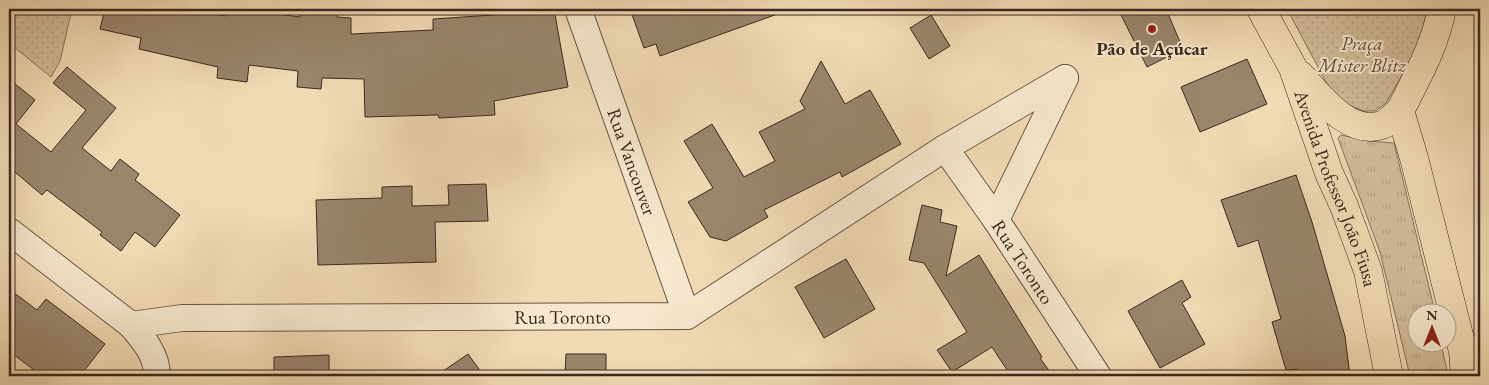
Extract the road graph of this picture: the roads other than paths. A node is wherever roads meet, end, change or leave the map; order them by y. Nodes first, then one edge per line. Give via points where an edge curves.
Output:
1 (578, 9) edge
2 (1262, 9) edge
3 (1442, 9) edge
4 (1294, 68) junction
5 (1400, 111) junction
6 (945, 148) junction
7 (996, 220) junction
8 (9, 231) edge
9 (687, 316) junction
10 (131, 325) junction
11 (157, 376) edge
12 (1098, 376) edge
13 (1389, 376) edge
14 (1465, 376) edge

1 - 9 street, Rua Vancouver
2 - 4 main road, Avenida Professor João Fiusa
3 - 5 main road via 1430,50
4 - 5 main road via 1339,117 1366,126 1383,125
4 - 13 main road, Avenida Professor João Fiusa via 1368,271
5 - 14 main road via 1462,351
6 - 7 street, Rua Toronto
6 - 7 street via 1065,78
6 - 9 street
7 - 12 street, Rua Toronto
8 - 10 street
9 - 10 street, Rua Toronto via 182,318
10 - 11 street via 148,344

